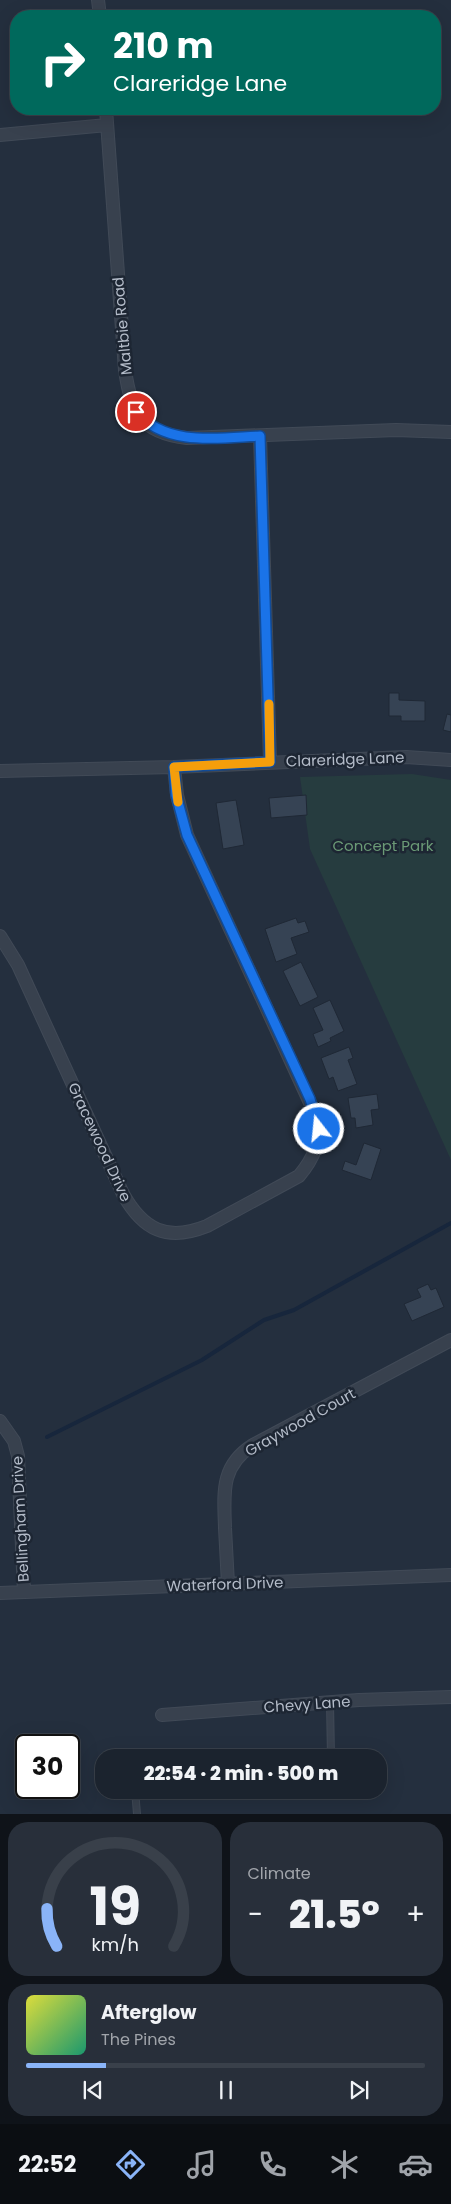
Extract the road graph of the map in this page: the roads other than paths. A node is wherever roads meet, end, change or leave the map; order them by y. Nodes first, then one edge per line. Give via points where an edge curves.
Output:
1 (106, 115) edge
2 (107, 125) junction
3 (0, 135) edge
4 (451, 432) edge
5 (260, 436) junction
6 (451, 760) edge
7 (270, 762) junction
8 (174, 767) junction
9 (0, 771) edge
10 (0, 936) edge
11 (451, 1340) edge
12 (0, 1421) edge
13 (451, 1575) edge
14 (228, 1584) junction
15 (24, 1592) junction
16 (0, 1593) edge
17 (451, 1696) edge
18 (330, 1702) junction
19 (162, 1715) dead end
20 (331, 1749) edge
21 (136, 1799) edge
22 (137, 1814) edge

1 - 2 street, Maltbie Road
2 - 3 street
2 - 5 street, Maltbie Road via 125,370 136,412 153,428 181,437
4 - 5 street, Maltbie Road via 396,430
5 - 7 street
6 - 7 street, Clareridge Lane via 406,757
7 - 8 street, Clareridge Lane
8 - 9 street, Clareridge Lane
8 - 10 street, Gracewood Drive via 176,795 187,835 317,1118 319,1129 314,1154 298,1176 192,1232 169,1233 144,1222 123,1194 18,965
11 - 14 street, Graywood Court via 253,1445 237,1458 230,1468 224,1493
12 - 15 street, Bellingham Drive via 14,1441 18,1456
13 - 14 street, Waterford Drive
14 - 15 street, Waterford Drive
15 - 16 street, Waterford Drive
17 - 18 street, Chevy Lane
18 - 19 street, Chevy Lane
18 - 20 lane
21 - 22 lane

